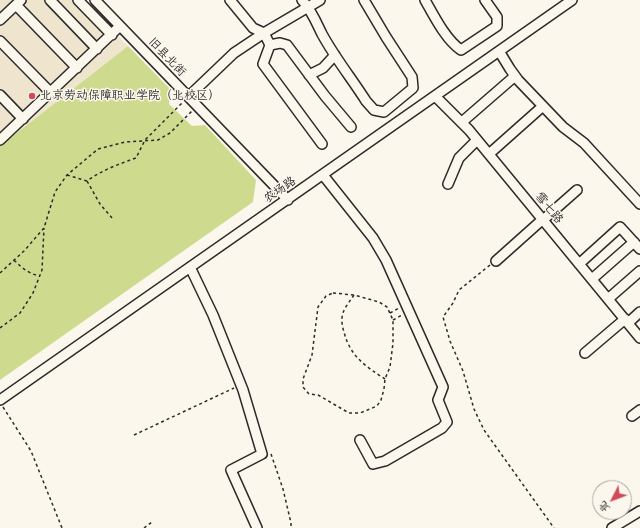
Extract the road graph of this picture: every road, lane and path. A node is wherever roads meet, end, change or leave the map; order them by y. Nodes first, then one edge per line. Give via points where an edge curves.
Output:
1 (50, 0) edge
2 (78, 0) edge
3 (95, 0) edge
4 (230, 0) edge
5 (320, 0) edge
6 (364, 0) edge
7 (425, 0) edge
8 (485, 0) edge
9 (572, 0) edge
10 (18, 2) edge
11 (306, 3) edge
12 (0, 20) edge
13 (120, 26) junction
14 (264, 33) junction
15 (112, 34) junction
16 (0, 41) edge
17 (270, 45) junction
18 (97, 49) junction
19 (499, 51) junction
20 (335, 55) junction
21 (78, 68) junction
22 (309, 75) junction
23 (515, 76) junction
24 (51, 93) junction
25 (0, 95) edge
26 (188, 96) junction
27 (435, 96) junction
28 (198, 106) junction
29 (543, 106) junction
30 (23, 119) junction
31 (462, 122) junction
32 (351, 127) dead end
33 (0, 140) edge
34 (145, 140) junction
35 (478, 140) junction
36 (322, 144) dead end
37 (489, 154) junction
38 (67, 175) junction
39 (323, 175) junction
40 (87, 181) junction
41 (448, 184) dead end
42 (577, 190) dead end
43 (288, 200) junction
44 (640, 204) edge
45 (112, 218) dead end
46 (543, 220) junction
47 (44, 228) junction
48 (637, 246) edge
49 (14, 260) junction
50 (496, 261) joint
51 (580, 264) junction
52 (190, 266) junction
53 (640, 271) edge
54 (0, 272) edge
55 (40, 276) junction
56 (592, 279) junction
57 (354, 295) junction
58 (608, 299) junction
59 (640, 312) edge
60 (626, 321) junction
61 (0, 328) edge
62 (640, 338) edge
63 (584, 353) dead end
64 (385, 379) junction
65 (241, 385) junction
66 (0, 401) edge
67 (640, 410) edge
68 (632, 416) dead end
69 (134, 435) dead end
70 (360, 440) dead end
71 (270, 452) dead end
72 (640, 511) edge
73 (152, 522) dead end
74 (626, 524) edge
75 (62, 528) edge
76 (144, 528) edge
77 (257, 528) edge
78 (291, 528) edge
79 (554, 528) edge
80 (612, 528) edge

1 - 18 street
2 - 15 street
3 - 13 street, 旧县北街
4 - 14 street via 253,28
5 - 11 street
6 - 20 street via 412,77 413,88 384,112 374,110
7 - 8 street via 436,20 455,46 461,50 497,26 497,17
9 - 19 street, 农场路
10 - 12 street
10 - 21 street
11 - 14 street
11 - 20 street
13 - 15 street
13 - 26 street, 旧县北街
14 - 17 street
14 - 26 street via 234,53
15 - 18 street
16 - 24 street
17 - 22 street via 280,42 287,45
17 - 36 street via 263,64
18 - 21 street
19 - 23 street
19 - 27 street, 农场路
20 - 22 street via 323,68
21 - 24 street
22 - 32 street
23 - 29 street
23 - 31 street
24 - 30 street
25 - 30 street
26 - 28 street, 旧县北街
26 - 34 path
27 - 31 street, 雪七路
27 - 39 street, 农场路
28 - 34 path via 170,133 158,140
28 - 43 street, 旧县北街
29 - 37 street
29 - 44 street via 584,143
30 - 33 street
31 - 35 street, 雪七路
34 - 38 path via 98,149
34 - 40 path via 136,158 97,174
35 - 37 street, 雪七路
35 - 41 street via 459,158
37 - 46 street, 雪七路
38 - 40 path
38 - 47 path via 55,192
39 - 43 street, 农场路
39 - 70 street via 373,238 386,260 443,387 438,400 447,422 442,428 385,461 373,464
40 - 45 path via 100,204
42 - 46 street
43 - 52 street, 农场路
46 - 50 street
46 - 51 street, 雪七路
47 - 49 path
47 - 55 path
48 - 51 street via 620,227
48 - 56 street
49 - 54 path
49 - 55 path via 33,275
50 - 79 path via 459,290 453,303 442,316 474,409 484,430
51 - 56 street, 雪七路
52 - 65 street
52 - 66 street, 农场路
53 - 58 street
55 - 61 path via 34,293 20,313
56 - 58 street, 雪七路
57 - 64 path via 342,314 345,338 352,352 362,363
57 - 64 path via 387,307 393,320 390,367
57 - 64 path via 333,293 326,296 318,307 312,355 303,379 303,387 309,394 318,396 349,413 360,413 377,406 381,400
58 - 60 street, 雪七路
59 - 60 street
60 - 62 street, 雪七路
60 - 63 street
65 - 69 path
65 - 77 street via 262,454 231,470
66 - 75 path via 32,451
67 - 68 street
71 - 78 path via 283,489
72 - 74 street
73 - 76 path
74 - 80 street

